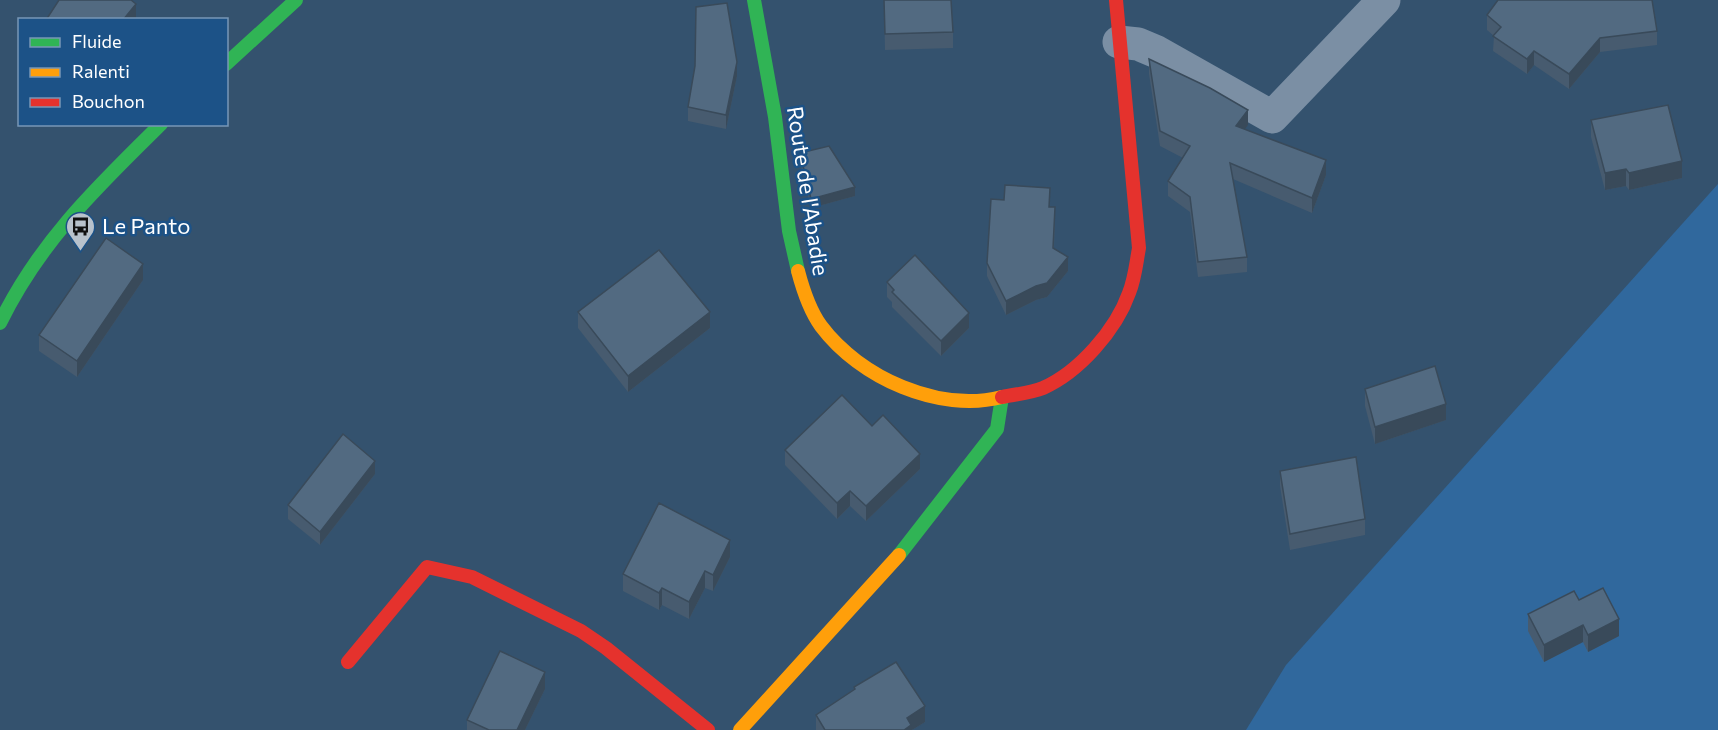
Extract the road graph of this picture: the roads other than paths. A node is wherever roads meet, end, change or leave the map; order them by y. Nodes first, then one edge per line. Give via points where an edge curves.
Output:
1 (296, 0) edge
2 (754, 0) edge
3 (1116, 0) edge
4 (1384, 0) edge
5 (1119, 42) junction
6 (228, 62) edge
7 (159, 126) edge
8 (0, 323) edge
9 (1002, 397) junction
10 (348, 662) dead end
11 (708, 730) edge
12 (740, 730) edge

1 - 6 street
2 - 9 street, Route de l'Abadie via 794,256 799,280 821,326 860,364 915,391 979,402
3 - 5 street, Route de l'Abadie
4 - 5 street via 1272,117 1157,52
5 - 9 street, Route de l'Abadie via 1139,248 1134,279 1123,308 1104,338 1074,368 1045,388
7 - 8 street via 104,180 44,249
9 - 12 street via 997,429 909,544
10 - 11 street via 427,567 472,577 580,631

